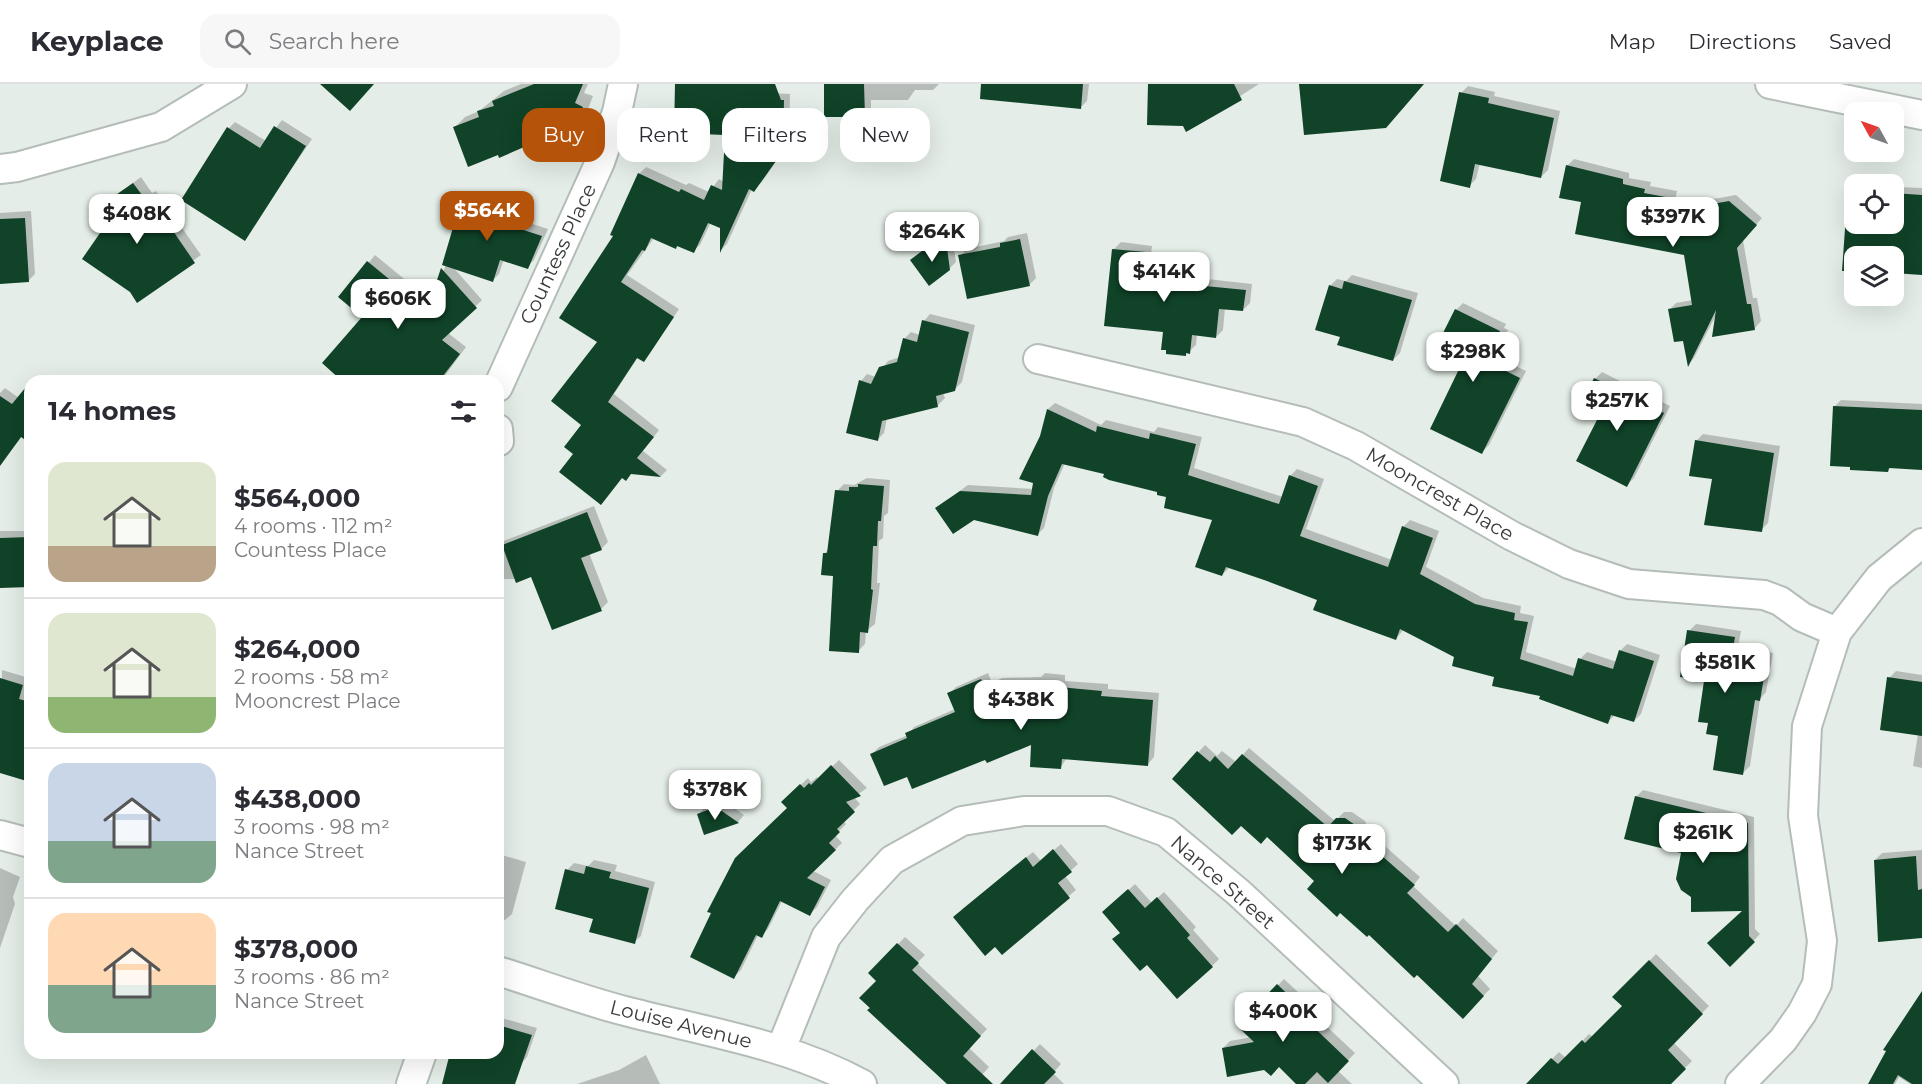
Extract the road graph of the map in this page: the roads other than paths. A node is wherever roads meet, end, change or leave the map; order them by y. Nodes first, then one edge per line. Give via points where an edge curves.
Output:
1 (231, 84) edge
2 (623, 84) edge
3 (1770, 84) edge
4 (1922, 115) edge
5 (0, 169) edge
6 (1038, 359) dead end
7 (503, 375) edge
8 (1922, 543) edge
9 (1837, 632) junction
10 (0, 835) edge
11 (24, 841) edge
12 (504, 972) edge
13 (782, 1049) junction
14 (420, 1059) edge
15 (411, 1084) edge
16 (862, 1084) edge
17 (1444, 1084) edge
18 (1740, 1084) edge

1 - 5 street via 161,127
2 - 7 street, Countess Place via 600,162
3 - 4 street
6 - 9 street, Mooncrest Place via 1303,422 1356,446 1512,536 1569,564 1629,584 1764,595
8 - 9 street via 1879,578
9 - 18 street via 1807,726 1803,816 1822,941 1817,984 1803,1013
10 - 11 street
12 - 13 street, Louise Avenue via 622,1010
13 - 16 street, Louise Avenue
13 - 17 street, Nance Street via 826,937 892,860 962,821 1024,811 1108,811 1166,832 1239,893
14 - 15 street

